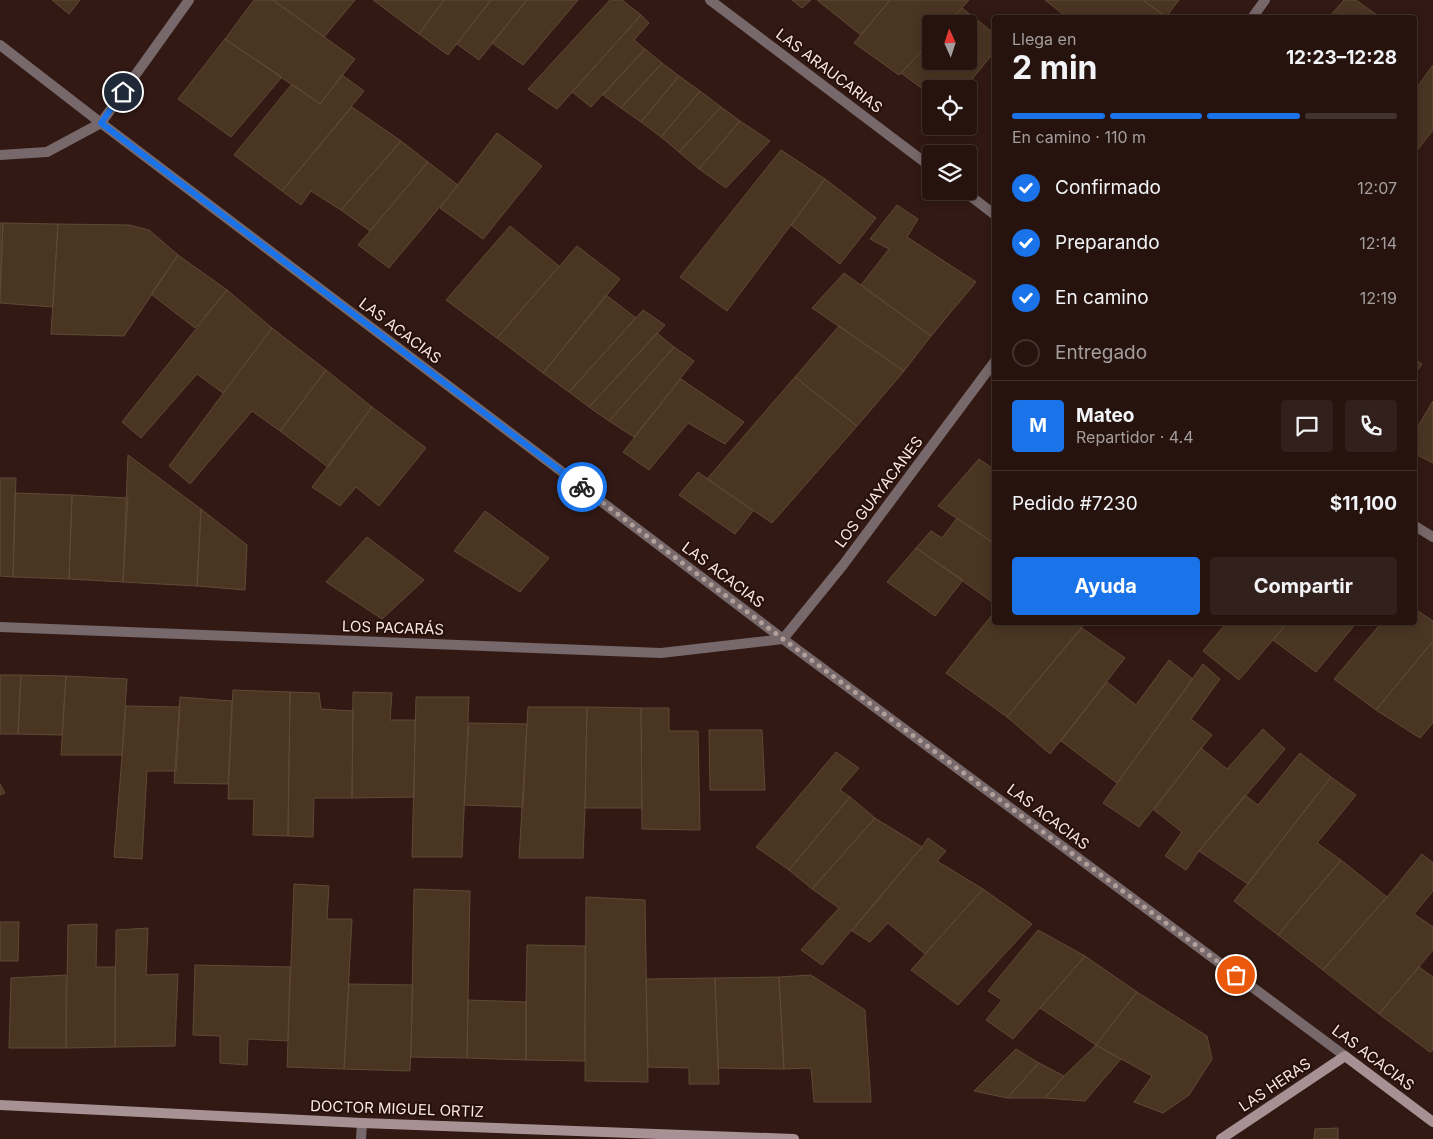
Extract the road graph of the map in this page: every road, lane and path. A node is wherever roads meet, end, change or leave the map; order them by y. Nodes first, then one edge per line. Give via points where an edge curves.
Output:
1 (189, 0) edge
2 (710, 0) edge
3 (1265, 0) edge
4 (1254, 15) edge
5 (0, 45) edge
6 (101, 123) junction
7 (0, 155) edge
8 (922, 160) edge
9 (976, 200) edge
10 (992, 213) edge
11 (992, 365) edge
12 (1417, 527) edge
13 (1433, 537) edge
14 (0, 627) edge
15 (783, 639) junction
16 (1345, 1056) junction
17 (0, 1105) edge
18 (1433, 1122) edge
19 (362, 1123) junction
20 (361, 1139) edge
21 (794, 1139) edge
22 (1221, 1139) edge

1 - 6 street
2 - 8 street, LAS ARAUCARIAS
3 - 4 street
5 - 6 street, LAS ACACIAS
6 - 7 street via 47,152
6 - 15 street, LAS ACACIAS
9 - 10 street
11 - 15 street, LOS GUAYACANES via 844,565
12 - 13 street
14 - 15 street, LOS PACARÁS via 661,653
15 - 16 street, LAS ACACIAS
16 - 18 street, LAS ACACIAS
16 - 22 street, LAS HERAS
17 - 19 street, DOCTOR MIGUEL ORTIZ
19 - 20 street
19 - 21 street, DOCTOR MIGUEL ORTIZ

